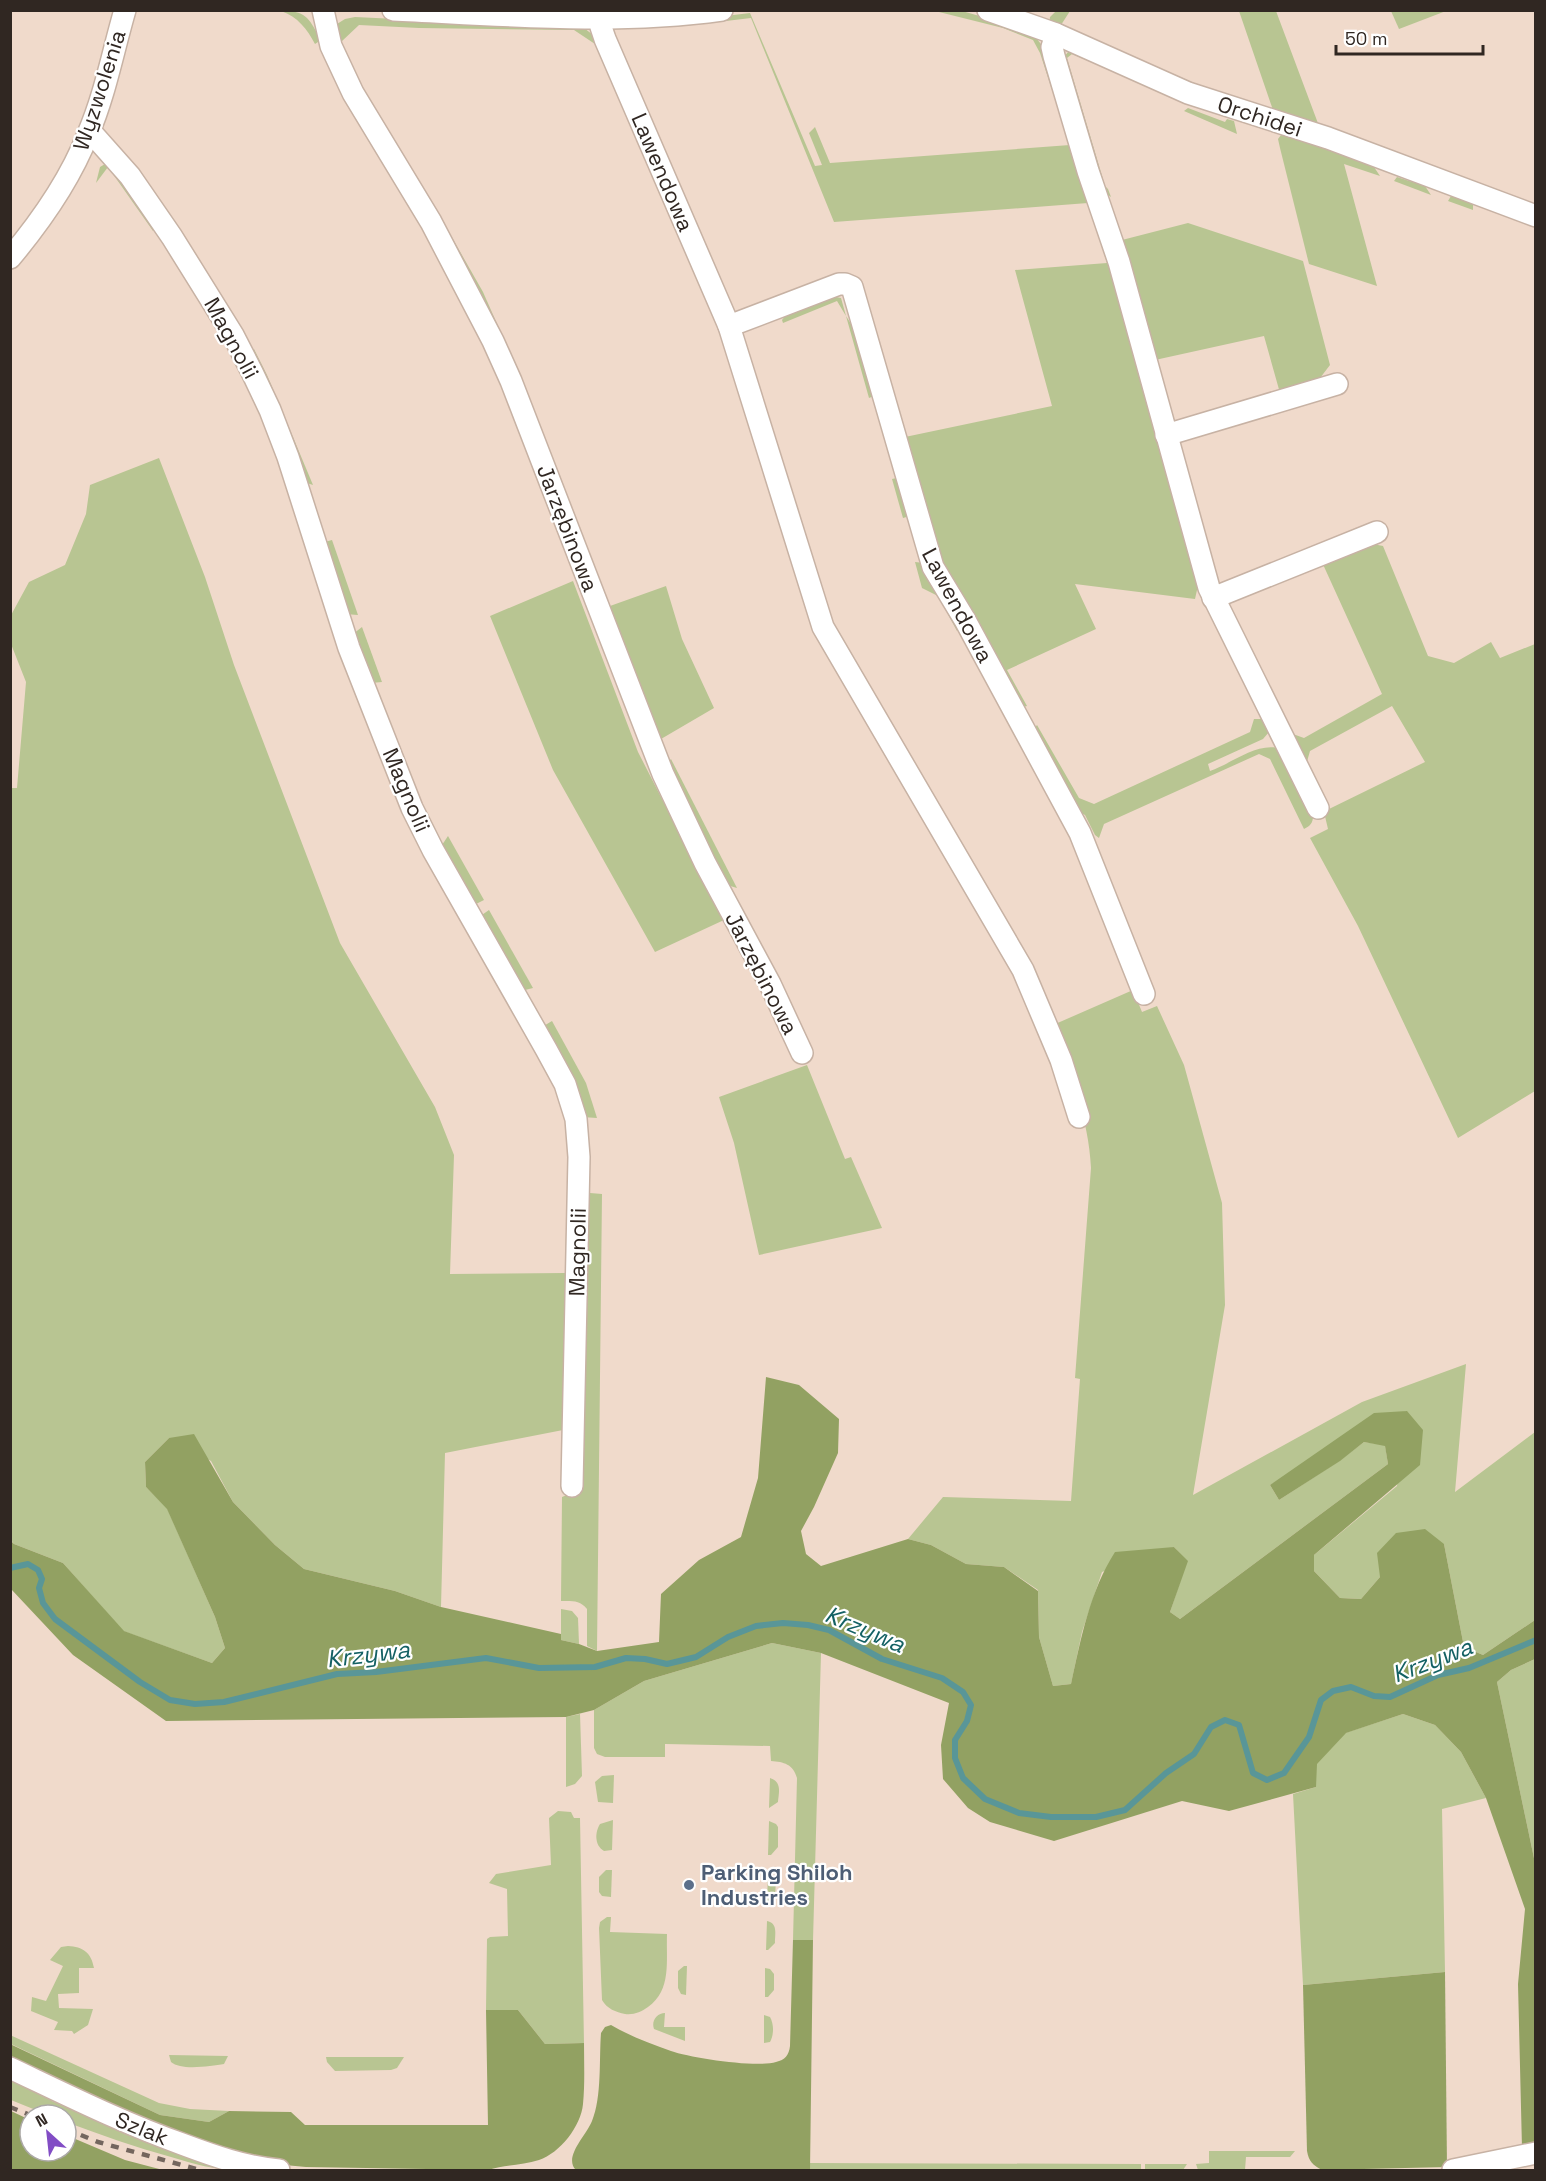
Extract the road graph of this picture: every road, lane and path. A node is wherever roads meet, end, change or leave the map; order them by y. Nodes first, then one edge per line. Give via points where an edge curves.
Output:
1 (125, 10) edge
2 (323, 10) edge
3 (393, 10) edge
4 (722, 10) edge
5 (988, 10) edge
6 (602, 17) junction
7 (1056, 34) junction
8 (90, 131) junction
9 (1536, 216) edge
10 (10, 258) edge
11 (729, 326) junction
12 (1337, 384) dead end
13 (1166, 435) junction
14 (1377, 532) dead end
15 (1212, 598) junction
16 (1318, 808) dead end
17 (1144, 994) dead end
18 (802, 1053) dead end
19 (1079, 1117) dead end
20 (572, 1486) dead end
21 (10, 2068) edge
22 (1536, 2153) edge
23 (279, 2170) edge
24 (1453, 2170) edge

1 - 8 street, Wyzwolenia
2 - 18 street, Jarzębinowa via 331,46 353,93 431,222 498,351 663,774
3 - 6 street
4 - 6 street via 677,16
5 - 7 street, Orchidei
6 - 11 street, Lawendowa via 605,39
7 - 9 street, Orchidei via 1188,93 1328,138
7 - 13 street via 1054,56 1119,262
8 - 10 street, Wyzwolenia via 58,194
8 - 20 street, Magnolii via 130,176 172,237 252,372 288,457 349,648 412,808 571,1100 579,1157
11 - 17 street, Lawendowa via 839,284 852,287 933,567 1080,833
11 - 19 street, Lawendowa via 823,627 1023,970 1061,1060
12 - 13 street
13 - 15 street
14 - 15 street
15 - 16 street
21 - 23 street, Szlak via 155,2134 225,2160
22 - 24 street

